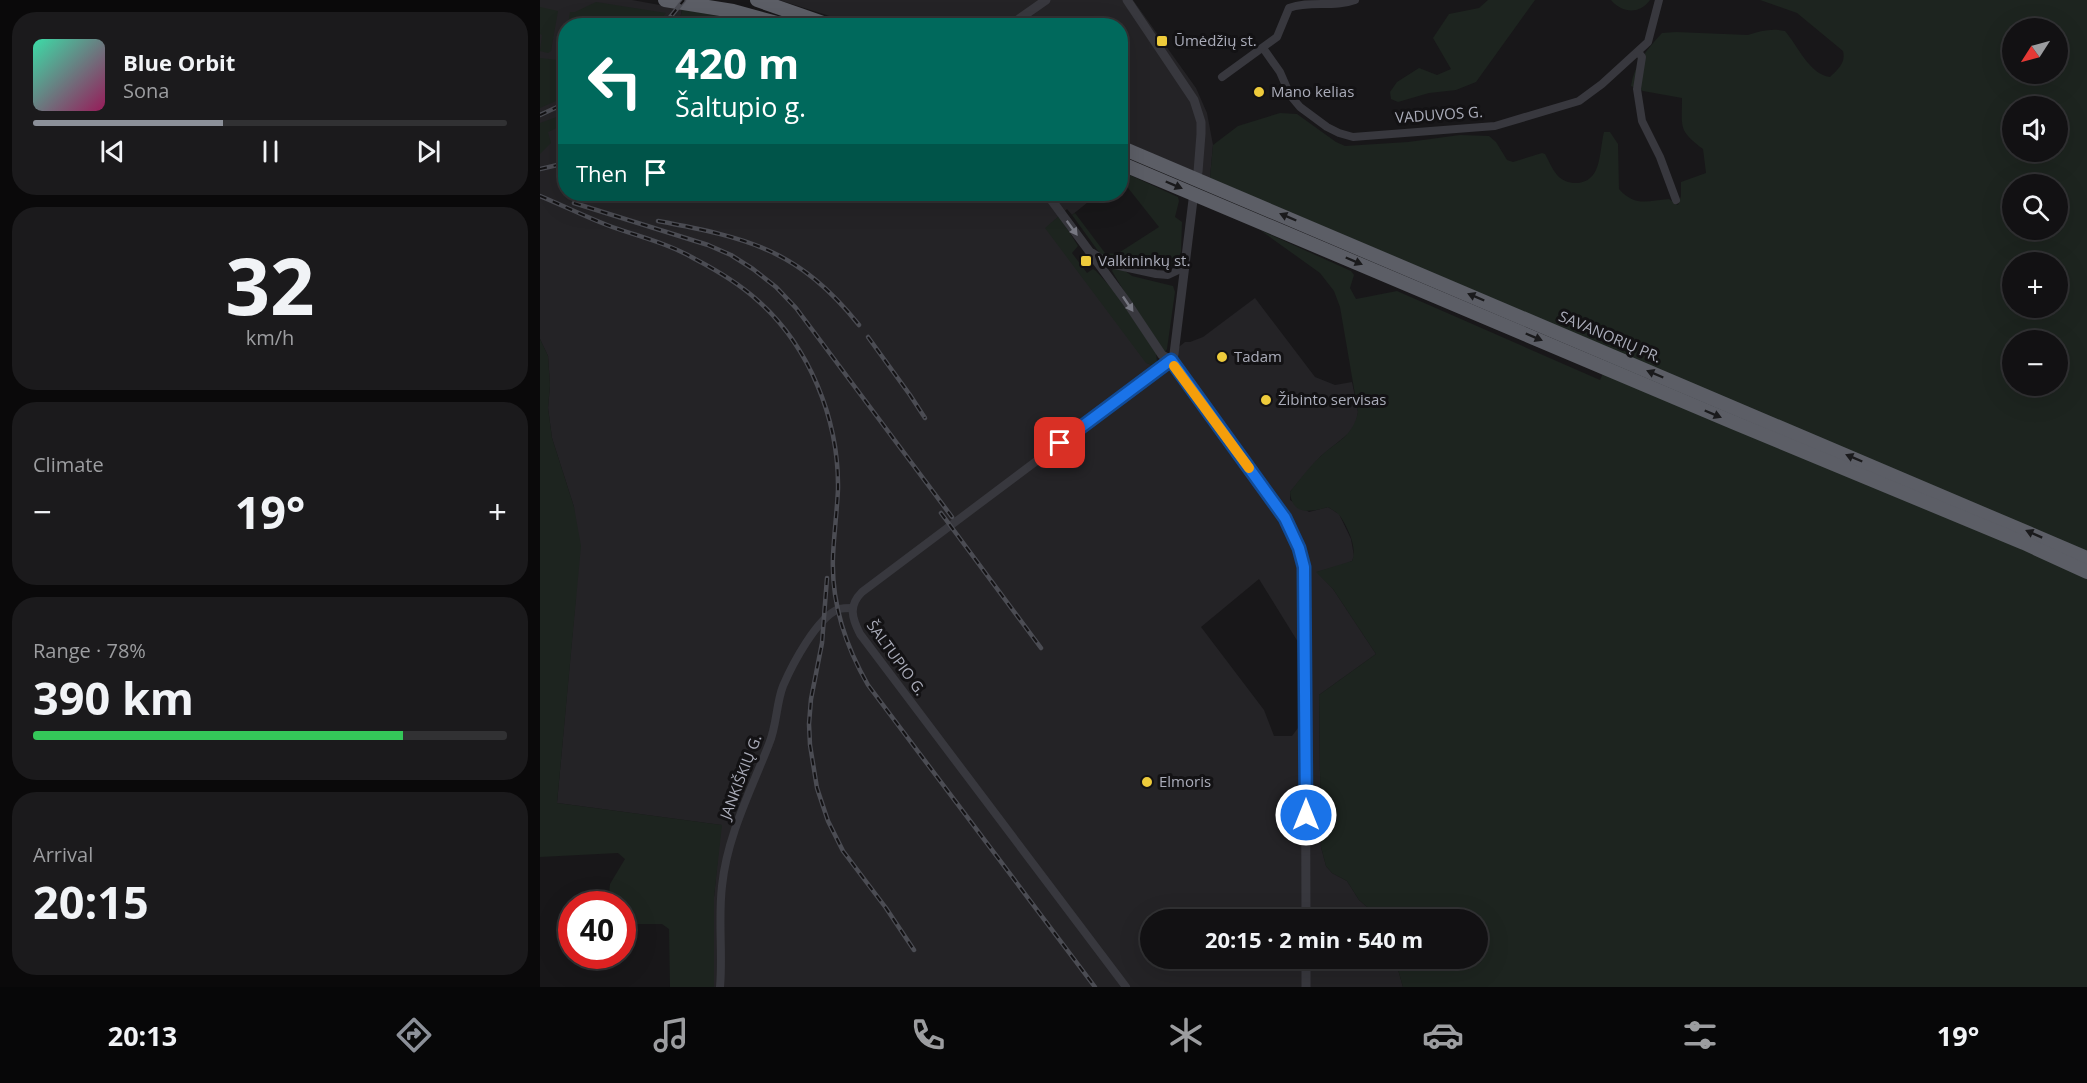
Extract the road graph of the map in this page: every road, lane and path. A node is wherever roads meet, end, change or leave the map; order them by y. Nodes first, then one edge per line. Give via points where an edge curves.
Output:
1 (665, 0) edge
2 (757, 0) edge
3 (1046, 0) edge
4 (1128, 0) edge
5 (1355, 0) edge
6 (1659, 0) edge
7 (759, 18) edge
8 (809, 18) edge
9 (1020, 18) edge
10 (1263, 48) junction
11 (1638, 52) junction
12 (1222, 77) dead end
13 (1128, 150) edge
14 (1128, 166) edge
15 (1198, 172) dead end
16 (1193, 200) dead end
17 (1676, 200) dead end
18 (1052, 201) edge
19 (1088, 249) junction
20 (1185, 267) junction
21 (1171, 360) junction
22 (2087, 558) edge
23 (2087, 572) edge
24 (852, 608) junction
25 (1306, 909) edge
26 (1306, 969) edge
27 (720, 987) edge
28 (1126, 987) edge
29 (1306, 987) edge

1 - 7 highway
2 - 8 highway
3 - 9 street
4 - 15 street via 1194,100 1202,135
5 - 10 street via 1289,8 1281,32
6 - 11 street, VADUVOS G. via 1648,42
10 - 11 street, VADUVOS G. via 1300,107 1327,127 1353,137 1510,123 1579,101
10 - 12 street
11 - 17 street, VADUVOS G. via 1642,57 1636,89 1642,121
22 -> 13 highway, SAVANORIŲ PR.
14 -> 23 highway, SAVANORIŲ PR.
16 - 20 street
18 -> 19 street
19 - 20 street via 1105,262 1156,274
19 -> 21 street via 1162,355
20 - 21 street
21 - 24 street, ŠALTUPIO G. via 862,592
21 - 25 street via 1285,518 1304,567
24 - 27 street, JANKIŠKIŲ G. via 837,609 824,620 783,687 771,741 738,822 726,864 721,888
24 - 28 street, ŠALTUPIO G. via 853,622 860,634
26 - 29 street

